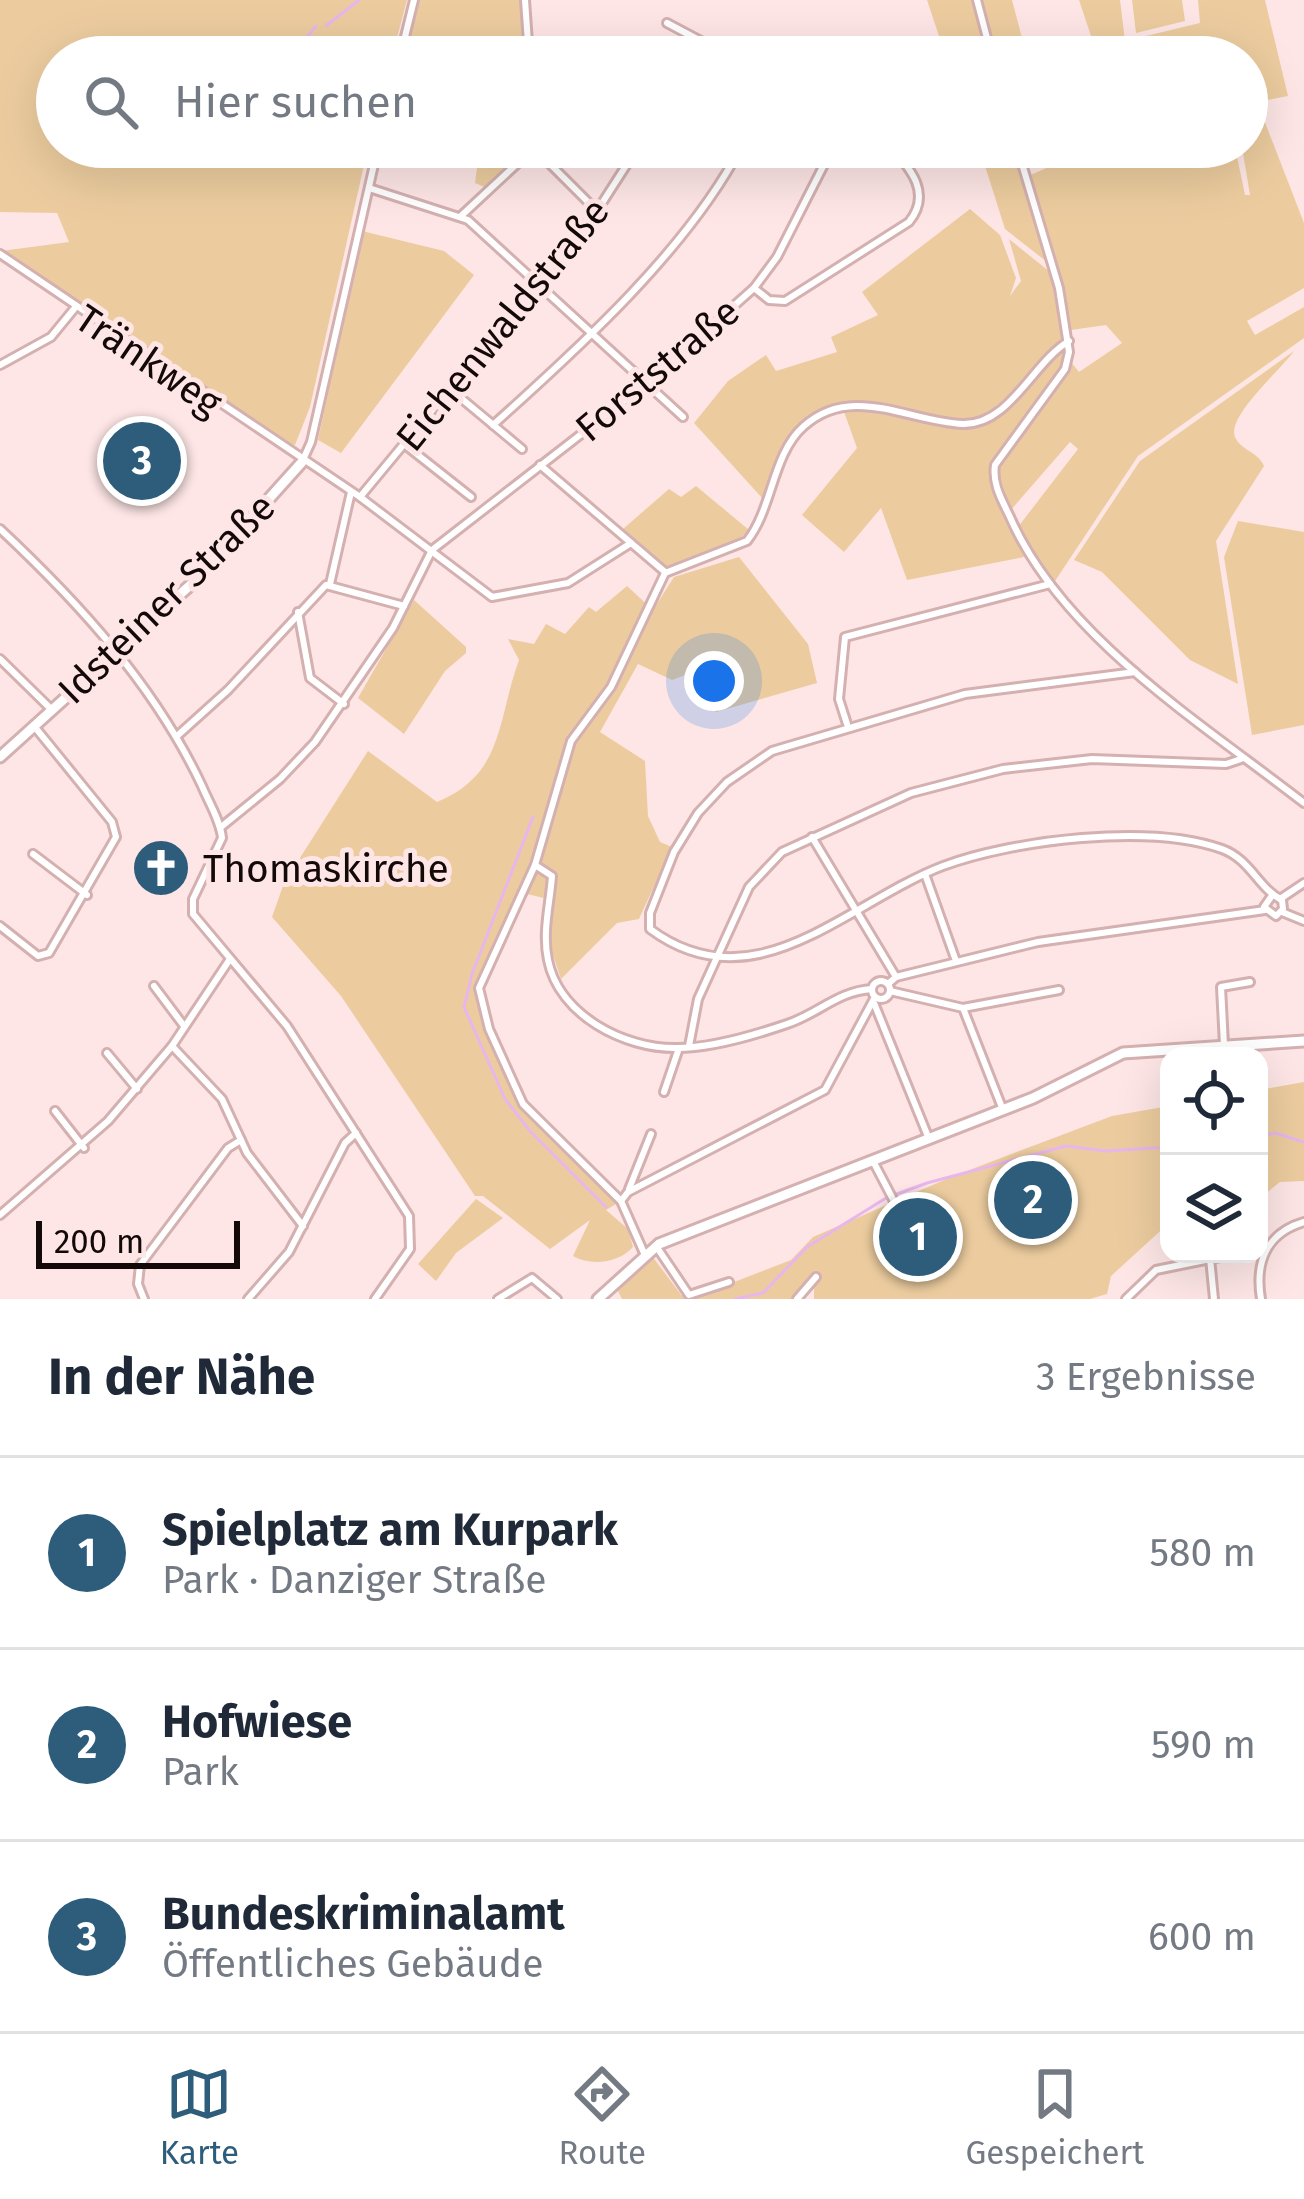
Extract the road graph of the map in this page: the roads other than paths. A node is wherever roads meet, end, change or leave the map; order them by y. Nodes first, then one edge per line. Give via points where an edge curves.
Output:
1 (414, 0) edge
2 (525, 0) edge
3 (977, 0) edge
4 (667, 23) dead end
5 (405, 36) edge
6 (528, 36) edge
7 (688, 36) edge
8 (986, 36) edge
9 (373, 168) edge
10 (511, 168) edge
11 (553, 168) edge
12 (625, 168) edge
13 (728, 168) edge
14 (822, 168) edge
15 (906, 168) edge
16 (1023, 168) edge
17 (369, 188) junction
18 (597, 211) junction
19 (461, 216) junction
20 (0, 254) edge
21 (3, 264) edge
22 (540, 281) junction
23 (754, 288) junction
24 (74, 309) junction
25 (591, 330) junction
26 (1069, 341) junction
27 (0, 365) edge
28 (647, 383) junction
29 (450, 389) junction
30 (683, 417) dead end
31 (493, 425) junction
32 (404, 444) junction
33 (522, 449) dead end
34 (302, 462) junction
35 (540, 465) junction
36 (351, 492) junction
37 (360, 497) junction
38 (471, 497) dead end
39 (0, 529) edge
40 (631, 543) junction
41 (432, 550) junction
42 (665, 574) junction
43 (330, 584) junction
44 (1050, 584) junction
45 (404, 606) junction
46 (298, 612) junction
47 (118, 651) junction
48 (0, 658) edge
49 (1135, 672) junction
50 (344, 704) junction
51 (52, 710) junction
52 (847, 724) junction
53 (34, 726) junction
54 (177, 736) junction
55 (0, 757) edge
56 (1243, 758) junction
57 (1304, 803) edge
58 (221, 827) junction
59 (812, 837) junction
60 (33, 854) dead end
61 (535, 865) junction
62 (925, 874) junction
63 (1304, 883) edge
64 (87, 895) junction
65 (1276, 898) junction
66 (855, 910) junction
67 (1264, 910) junction
68 (1282, 912) junction
69 (1304, 921) edge
70 (0, 926) edge
71 (717, 958) junction
72 (230, 959) junction
73 (956, 962) junction
74 (896, 977) junction
75 (1250, 982) dead end
76 (154, 986) dead end
77 (889, 988) junction
78 (1059, 990) dead end
79 (874, 996) junction
80 (963, 1008) junction
81 (185, 1026) junction
82 (1304, 1041) edge
83 (1224, 1045) junction
84 (172, 1046) junction
85 (689, 1046) junction
86 (679, 1048) junction
87 (106, 1053) dead end
88 (137, 1089) junction
89 (664, 1092) dead end
90 (1003, 1110) junction
91 (55, 1111) dead end
92 (356, 1133) junction
93 (651, 1134) dead end
94 (929, 1139) junction
95 (241, 1140) junction
96 (84, 1148) junction
97 (873, 1161) junction
98 (628, 1192) junction
99 (621, 1202) junction
100 (0, 1215) edge
101 (1304, 1222) edge
102 (303, 1226) junction
103 (656, 1246) junction
104 (1268, 1246) edge
105 (644, 1253) junction
106 (1191, 1263) edge
107 (1210, 1263) edge
108 (1260, 1263) edge
109 (911, 1264) dead end
110 (815, 1277) dead end
111 (729, 1282) dead end
112 (144, 1299) edge
113 (248, 1299) edge
114 (375, 1299) edge
115 (498, 1299) edge
116 (557, 1299) edge
117 (598, 1299) edge
118 (797, 1299) edge
119 (1126, 1299) edge
120 (1214, 1299) edge
121 (1261, 1299) edge

1 - 5 street
2 - 6 street
3 - 8 street
4 - 7 street
9 - 17 street, Idsteiner Straße
10 - 19 street
11 - 18 street
12 - 18 street, Eichenwaldstraße
13 - 25 street via 700,214
14 - 23 street, Forststraße
15 - 23 street via 920,206 909,222 785,301
16 - 26 street
17 - 19 street
17 - 34 street, Idsteiner Straße
18 - 22 street, Eichenwaldstraße
19 - 22 street
20 - 21 street, Tränkweg
21 - 24 street, Tränkweg
22 - 25 street
22 - 29 street, Eichenwaldstraße
23 - 28 street, Forststraße
24 - 27 street via 51,338
24 - 34 street, Tränkweg
25 - 28 street
25 - 31 street
26 - 42 street via 988,418 967,424 872,405 805,425 747,541
26 - 44 street via 1064,369 1000,454 994,475 1027,557
28 - 30 street
28 - 35 street, Forststraße
29 - 31 street
29 - 32 street, Eichenwaldstraße
31 - 33 street
32 - 37 street, Eichenwaldstraße
32 - 38 street
34 - 36 street, Tränkweg
34 - 47 main road, Idsteiner Straße via 220,556
35 - 40 street
35 - 41 street, Forststraße
36 - 37 street, Tränkweg
36 - 43 street
37 - 41 street, Tränkweg
39 - 47 street
40 - 41 street, Tränkweg via 568,584 501,598
40 - 42 street
41 - 45 street
42 - 61 street via 611,687 571,741
43 - 45 street
43 - 46 street
44 - 49 street
44 - 52 street via 845,637 839,700
45 - 50 street
46 - 50 street via 310,678
46 - 54 street
47 - 51 main road, Idsteiner Straße
47 - 54 street
48 - 51 street
49 - 52 street via 987,690
49 - 56 street
50 - 58 street via 301,760
51 - 53 main road, Idsteiner Straße
52 - 71 street via 772,751 717,791 681,838 650,914 655,933
53 - 55 main road, Idsteiner Straße
53 - 64 street via 116,831
54 - 58 street
56 - 57 street
56 - 59 street via 1022,765 911,793
58 - 72 street via 191,907
59 - 66 street
59 - 71 street via 758,872
60 - 64 street
61 - 86 street via 552,876 546,949 569,1003 601,1028
61 - 99 street via 482,975 479,1000 523,1104
62 - 65 street via 1052,844 1154,838 1224,849
62 - 66 street
62 - 73 street
63 - 65 street
64 - 70 street via 55,946 38,956
65 - 67 street
65 - 68 street
66 - 71 street via 780,949
66 - 74 street
67 - 68 street
67 - 73 street via 1065,937
68 - 69 street
71 - 85 street via 694,1010
72 - 81 street
72 - 92 street via 286,1026
73 - 74 street
74 - 77 street
75 - 83 street via 1221,987
76 - 81 street
77 - 79 street via 887,998
77 - 79 street via 880,982
77 - 80 street
78 - 80 street
79 - 85 street via 837,996 789,1024
79 - 94 street
79 - 98 street via 825,1090
80 - 90 street
81 - 84 street
82 - 83 main road
83 - 90 main road via 1123,1053
84 - 88 street
84 - 95 street via 222,1099
85 - 86 street
86 - 89 street
87 - 88 street
88 - 96 street
90 - 94 main road
91 - 96 street
92 - 102 street
92 - 114 street via 412,1227 410,1249
93 - 98 street
94 - 97 main road
95 - 102 street
95 - 112 street via 140,1265
96 - 100 street
97 - 103 main road
97 - 109 street via 908,1228
98 - 99 street
99 - 105 street
101 - 104 street
102 - 113 street
103 - 105 main road
103 - 111 street via 689,1295
105 - 117 main road
106 - 119 street via 1148,1274
107 - 120 street
108 - 121 street
110 - 118 street
115 - 116 street via 532,1277

